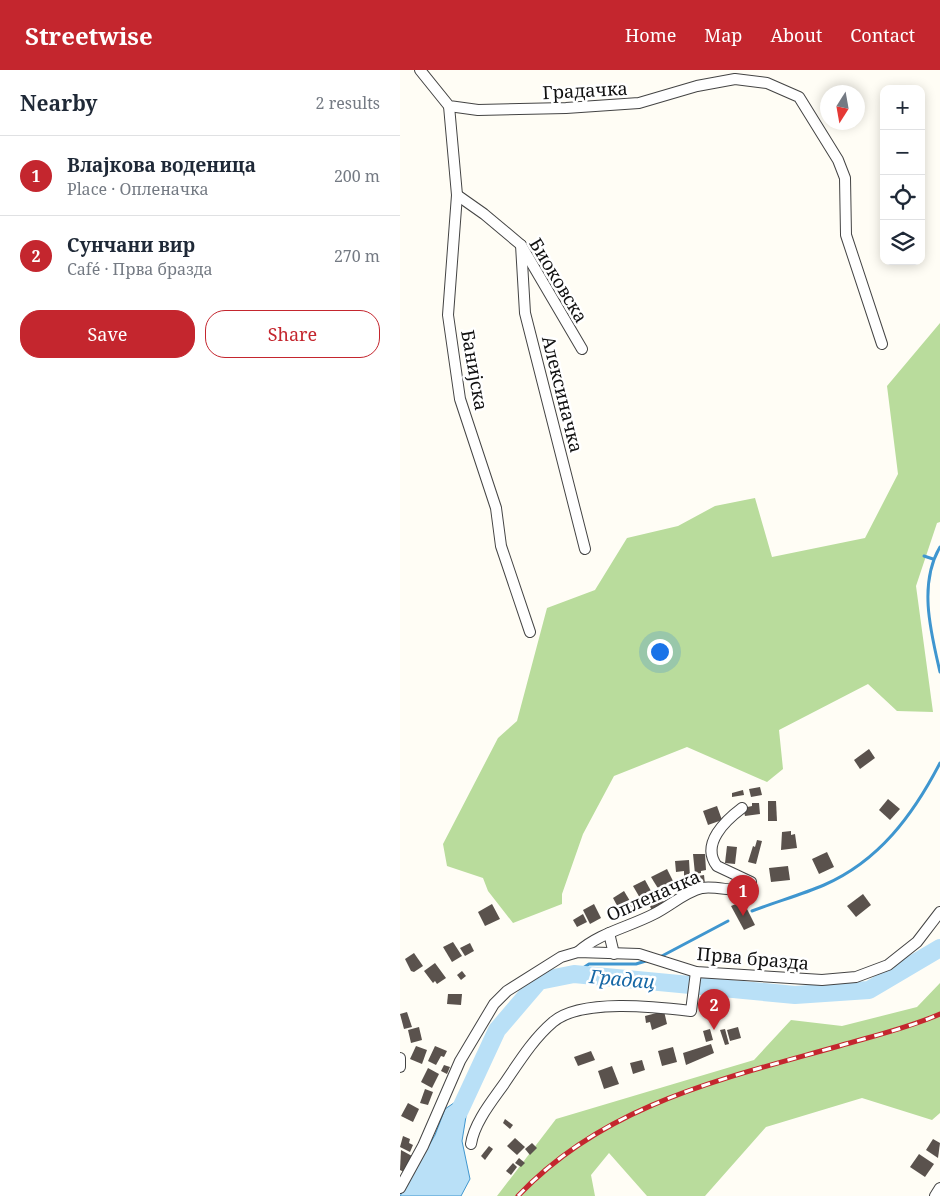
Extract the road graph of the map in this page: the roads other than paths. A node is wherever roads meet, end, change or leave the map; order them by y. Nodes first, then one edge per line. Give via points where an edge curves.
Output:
1 (420, 70) edge
2 (449, 106) junction
3 (458, 195) junction
4 (521, 245) junction
5 (882, 344) dead end
6 (582, 349) dead end
7 (585, 549) dead end
8 (530, 632) dead end
9 (742, 808) dead end
10 (940, 912) edge
11 (609, 933) junction
12 (578, 952) junction
13 (614, 954) junction
14 (696, 975) junction
15 (400, 1058) edge
16 (400, 1067) edge
17 (471, 1144) dead end
18 (400, 1188) edge
19 (940, 1188) edge
20 (935, 1196) edge

1 - 2 street
2 - 3 street, Банијска
2 - 5 street, Градачка via 478,110 639,103 735,79 767,83 799,97 838,160 845,178 846,235
3 - 4 street, Биоковска
3 - 8 street, Банијска via 448,315 460,399 496,508 501,546
4 - 6 street, Биоковска
4 - 7 street, Алексиначка via 525,313
9 - 11 street, Опленачка via 717,830 712,852 717,866 751,882 751,887 740,891 715,886 699,889 646,918
10 - 14 street, Прва бразда via 917,942 888,965 856,977 822,980
11 - 12 street, Опленачка
11 - 13 street
12 - 13 street, Прва бразда
12 - 18 street, Прва бразда via 544,967 507,990 494,1004 460,1061 423,1146
13 - 14 street, Прва бразда via 650,956
14 - 17 street via 691,1011 630,1006 584,1009 555,1020 524,1055 491,1103 472,1136
15 - 16 street
19 - 20 street

